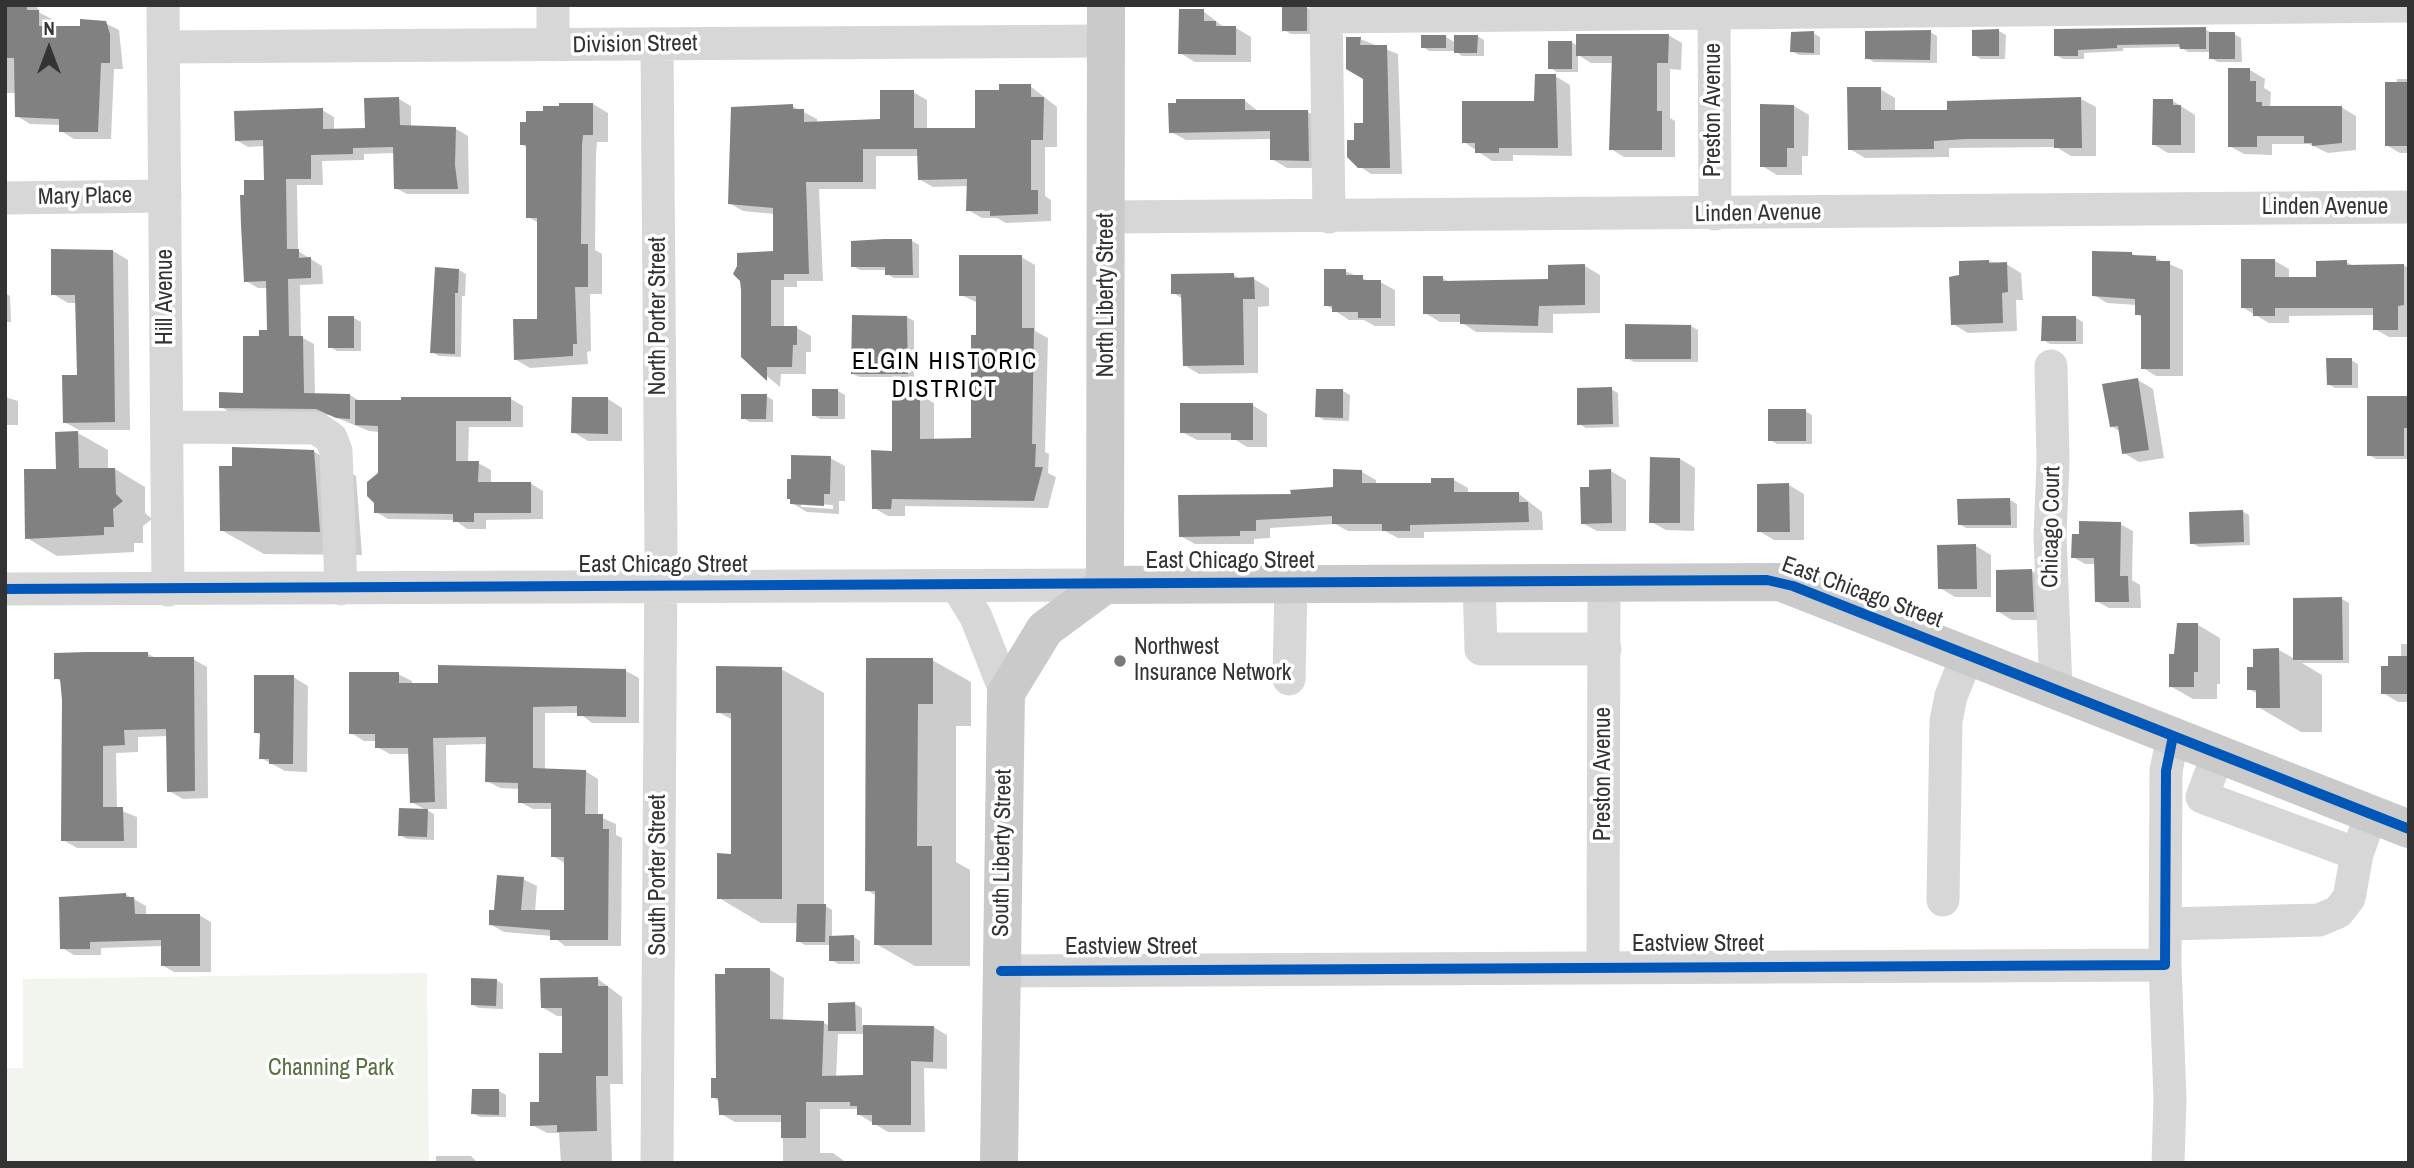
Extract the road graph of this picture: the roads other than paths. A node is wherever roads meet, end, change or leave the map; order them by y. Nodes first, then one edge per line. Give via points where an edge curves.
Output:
1 (163, 5) edge
2 (553, 5) edge
3 (2409, 6) edge
4 (1714, 8) edge
5 (1326, 11) edge
6 (1106, 23) edge
7 (657, 44) junction
8 (553, 45) junction
9 (164, 47) junction
10 (165, 196) junction
11 (5, 198) edge
12 (2409, 207) edge
13 (1715, 214) junction
14 (1107, 217) junction
15 (1329, 217) junction
16 (2051, 366) dead end
17 (167, 427) junction
18 (1604, 581) junction
19 (1479, 582) junction
20 (1291, 583) junction
21 (1105, 585) junction
22 (957, 586) junction
23 (661, 588) junction
24 (5, 589) edge
25 (341, 589) junction
26 (168, 590) junction
27 (1605, 649) junction
28 (1968, 654) junction
29 (1289, 679) dead end
30 (2056, 689) junction
31 (1006, 693) junction
32 (2173, 736) junction
33 (2218, 754) junction
34 (2165, 791) junction
35 (2202, 797) junction
36 (2371, 815) junction
37 (2409, 829) edge
38 (2357, 854) junction
39 (1943, 900) dead end
40 (2168, 924) junction
41 (2165, 965) junction
42 (1603, 966) junction
43 (1001, 971) junction
44 (657, 1163) edge
45 (999, 1163) edge
46 (2168, 1163) edge

1 - 9 street, Hill Avenue
2 - 8 street
3 - 4 street
4 - 5 street
4 - 13 street, Preston Avenue
5 - 15 street
6 - 7 street, Division Street
6 - 14 main road, North Liberty Street
7 - 8 street, Division Street
7 - 23 street, North Porter Street
8 - 9 street, Division Street
9 - 10 street, Hill Avenue
10 - 11 street, Mary Place
10 - 17 street, Hill Avenue
12 - 13 street, Linden Avenue
13 - 15 street, Linden Avenue
14 - 15 street, Linden Avenue
14 - 21 main road, North Liberty Street
16 - 30 street, Chicago Court via 2049,536
17 - 25 street via 316,428 331,439 336,451
17 - 26 street, Hill Avenue
18 - 19 main road, East Chicago Street
18 - 27 street, Preston Avenue
18 - 28 main road, East Chicago Street via 1780,582
19 - 20 main road, East Chicago Street
19 - 27 street via 1481,649
20 - 21 main road, East Chicago Street
20 - 29 street
21 - 22 street, East Chicago Street
21 - 31 main road, South Liberty Street via 1045,629
22 - 23 street, East Chicago Street
22 - 31 street via 976,617
23 - 25 street, East Chicago Street
23 - 44 street, South Porter Street
24 - 26 street, East Chicago Street
25 - 26 street, East Chicago Street
27 - 42 street, Preston Avenue
28 - 30 main road, East Chicago Street
28 - 39 street via 1946,721
30 - 32 main road, East Chicago Street
31 - 43 main road, South Liberty Street
32 - 33 main road, East Chicago Street
32 - 34 street
33 - 35 street
33 - 36 main road, East Chicago Street
34 - 35 street
34 - 40 street
35 - 38 street
36 - 37 main road, East Chicago Street
36 - 38 street
38 - 40 street via 2349,898 2338,912 2319,920
40 - 41 street
41 - 42 street, Eastview Street
41 - 46 street
42 - 43 street, Eastview Street
43 - 45 main road, South Liberty Street

